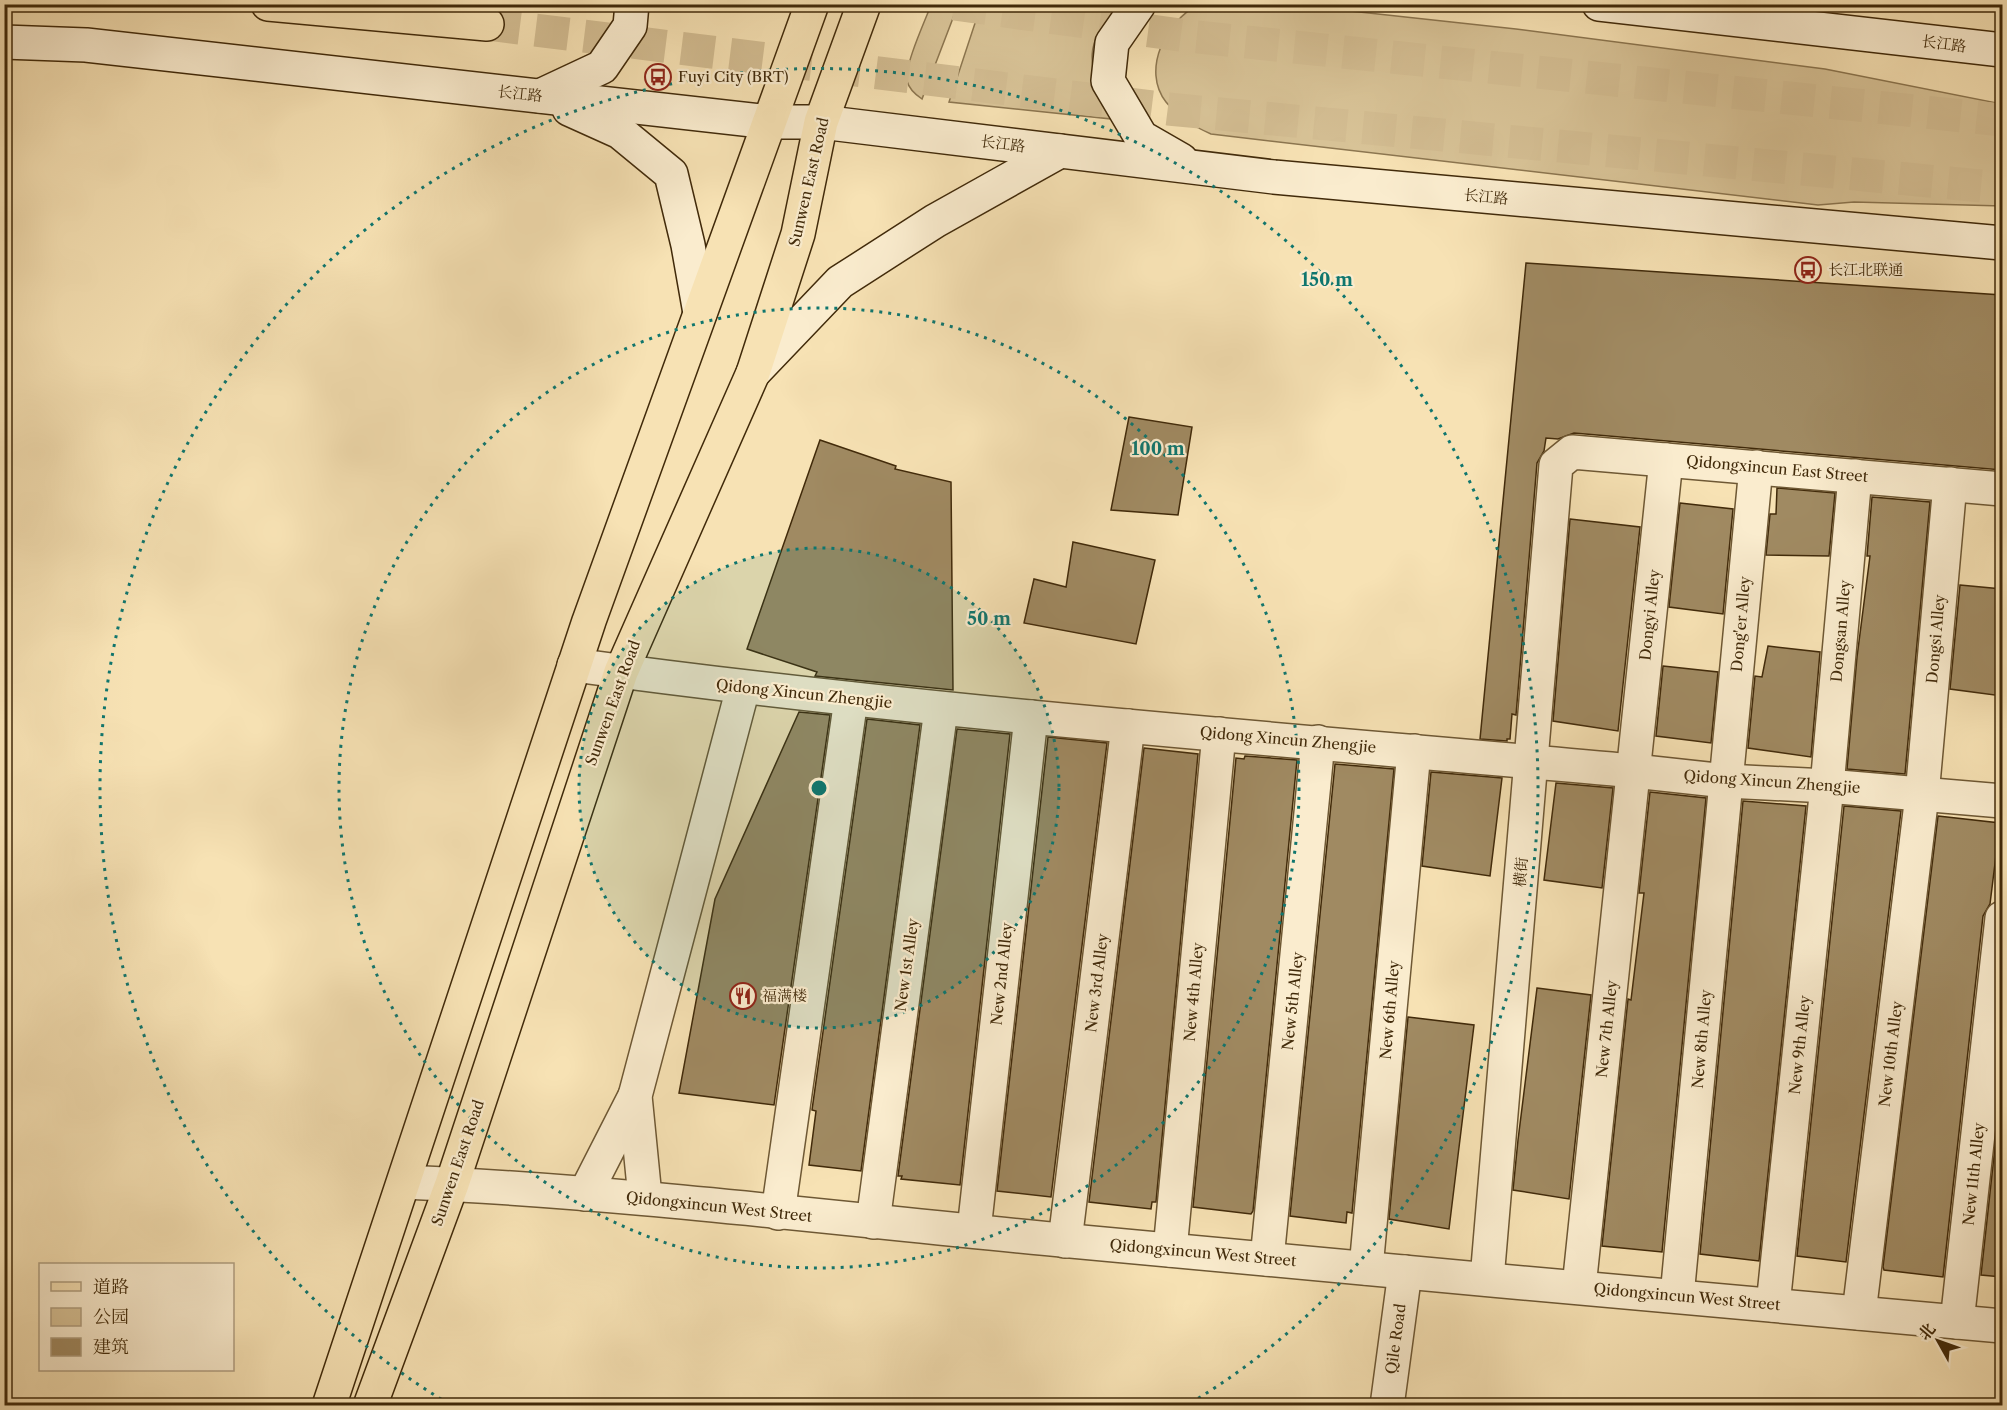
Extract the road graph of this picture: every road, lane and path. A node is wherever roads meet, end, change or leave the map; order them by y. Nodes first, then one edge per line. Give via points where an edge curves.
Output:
1 (268, 4) edge
2 (632, 4) edge
3 (812, 4) edge
4 (864, 4) edge
5 (1139, 4) edge
6 (1599, 4) edge
7 (1761, 14) edge
8 (487, 24) tunnel mouth
9 (4, 42) edge
10 (2002, 50) edge
11 (540, 96) junction
12 (769, 122) junction
13 (821, 122) junction
14 (1059, 151) junction
15 (1195, 167) junction
16 (1997, 241) edge
17 (700, 313) junction
18 (753, 373) junction
19 (1666, 460) junction
20 (1556, 465) joint
21 (1756, 467) junction
22 (1855, 476) junction
23 (1950, 484) junction
24 (2002, 489) edge
25 (574, 665) junction
26 (621, 672) junction
27 (743, 688) junction
28 (851, 699) junction
29 (942, 709) junction
30 (1031, 717) junction
31 (1128, 726) junction
32 (1219, 734) junction
33 (1318, 742) junction
34 (1414, 751) junction
35 (1531, 761) junction
36 (1634, 771) junction
37 (1726, 781) junction
38 (1827, 786) junction
39 (1922, 795) junction
40 (2002, 801) edge
41 (2002, 918) edge
42 (635, 1096) junction
43 (404, 1182) junction
44 (452, 1184) junction
45 (585, 1194) junction
46 (645, 1197) junction
47 (778, 1213) junction
48 (873, 1222) junction
49 (974, 1230) junction
50 (1065, 1241) junction
51 (1170, 1250) junction
52 (1267, 1259) junction
53 (1366, 1268) junction
54 (1406, 1272) junction
55 (1487, 1279) junction
56 (1579, 1287) junction
57 (1677, 1296) junction
58 (1773, 1305) junction
59 (1859, 1313) junction
60 (1957, 1322) junction
61 (2002, 1326) edge
62 (329, 1406) edge
63 (370, 1406) edge
64 (1387, 1406) edge

1 - 8 main road
2 - 11 street via 630,26 602,67
3 - 12 main road
4 - 13 main road, Sunwen East Road
5 - 15 street via 1112,43 1108,81 1141,137
6 - 7 street, 长江路
7 - 10 street, 长江路
9 - 11 street, 长江路 via 86,45
11 - 12 street, 长江路
11 - 17 street via 620,132 671,174
12 - 13 street, 长江路
12 - 17 main road
13 - 14 street, 长江路
13 - 18 main road, Sunwen East Road via 798,234
14 - 15 street, 长江路
14 - 18 street via 840,282
15 - 16 street, 长江路
17 - 25 main road
18 - 26 main road, Sunwen East Road
19 - 20 street, Qidongxincun East Street via 1572,452
19 - 21 street, Qidongxincun East Street
19 - 36 street, Dongyi Alley
20 - 35 street, 横街
21 - 22 street, Qidongxincun East Street
21 - 37 street, Dong'er Alley
22 - 23 street, Qidongxincun East Street
22 - 38 street, Dongsan Alley
23 - 24 street, Qidongxincun East Street
23 - 39 street, Dongsi Alley
25 - 26 street, Qidong Xincun Zhengjie
25 - 43 main road
26 - 27 street, Qidong Xincun Zhengjie
26 - 44 main road, Sunwen East Road
27 - 28 street, Qidong Xincun Zhengjie
27 - 42 street
28 - 29 street, Qidong Xincun Zhengjie
28 - 47 street
29 - 30 street, Qidong Xincun Zhengjie
29 - 48 street, New 1st Alley
30 - 31 street, Qidong Xincun Zhengjie
30 - 49 street, New 2nd Alley
31 - 32 street, Qidong Xincun Zhengjie
31 - 50 street, New 3rd Alley
32 - 33 street, Qidong Xincun Zhengjie
32 - 51 street, New 4th Alley
33 - 34 street, Qidong Xincun Zhengjie
33 - 52 street, New 5th Alley
34 - 35 street, Qidong Xincun Zhengjie
34 - 53 street, New 6th Alley
35 - 36 street, Qidong Xincun Zhengjie
35 - 55 street, 横街
36 - 37 street, Qidong Xincun Zhengjie
36 - 56 street, New 7th Alley
37 - 38 street, Qidong Xincun Zhengjie
37 - 57 street, New 8th Alley
38 - 39 street, Qidong Xincun Zhengjie
38 - 58 street, New 9th Alley
39 - 40 street, Qidong Xincun Zhengjie
39 - 59 street, New 10th Alley
41 - 60 street, New 11th Alley
42 - 45 street
42 - 46 street
43 - 44 street, Qidongxincun West Street
43 - 62 main road
44 - 45 street, Qidongxincun West Street
44 - 63 main road, Sunwen East Road
45 - 46 street, Qidongxincun West Street
46 - 47 street, Qidongxincun West Street
47 - 48 street, Qidongxincun West Street
48 - 49 street, Qidongxincun West Street
49 - 50 street, Qidongxincun West Street
50 - 51 street, Qidongxincun West Street
51 - 52 street, Qidongxincun West Street
52 - 53 street, Qidongxincun West Street
53 - 54 street, Qidongxincun West Street
54 - 55 street, Qidongxincun West Street
54 - 64 street, Qile Road
55 - 56 street, Qidongxincun West Street
56 - 57 street, Qidongxincun West Street
57 - 58 street, Qidongxincun West Street
58 - 59 street, Qidongxincun West Street
59 - 60 street, Qidongxincun West Street
60 - 61 street, Qidongxincun West Street

